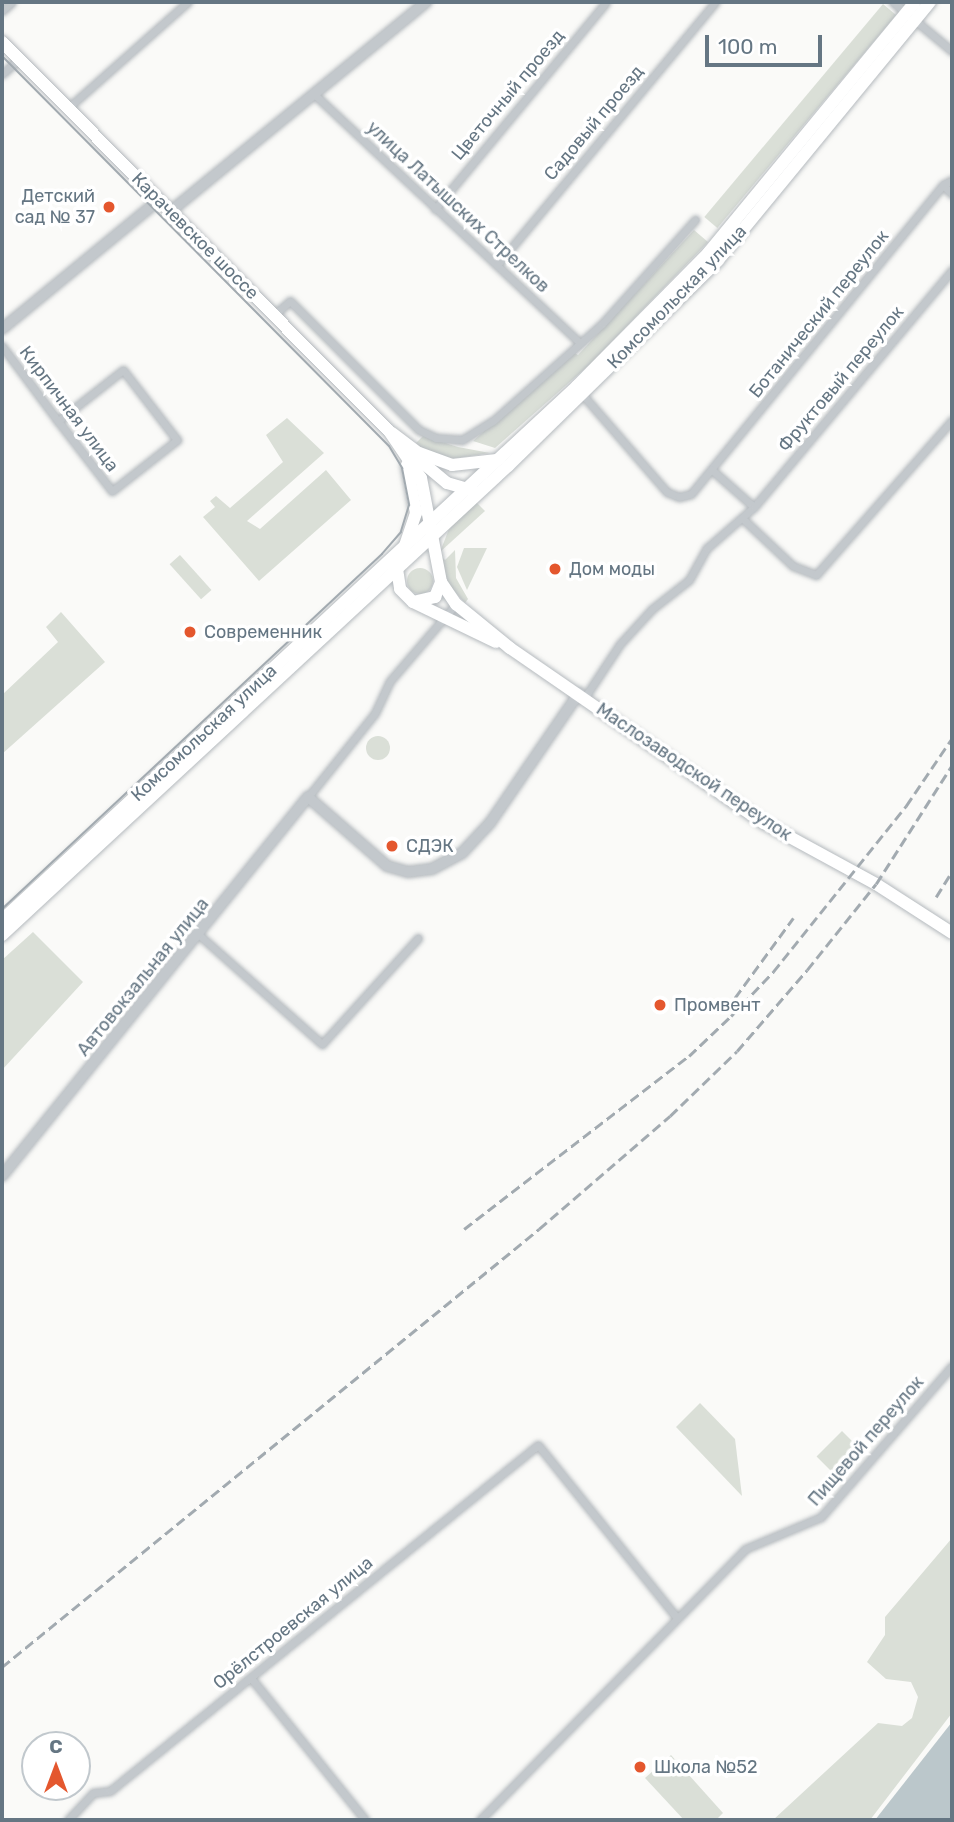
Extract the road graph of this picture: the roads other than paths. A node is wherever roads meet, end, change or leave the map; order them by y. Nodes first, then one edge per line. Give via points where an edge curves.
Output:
1 (12, 2) edge
2 (188, 2) edge
3 (426, 2) edge
4 (606, 2) edge
5 (715, 2) edge
6 (893, 2) edge
7 (915, 2) edge
8 (930, 2) edge
9 (2, 11) edge
10 (911, 16) junction
11 (2, 42) edge
12 (952, 51) edge
13 (19, 59) junction
14 (2, 74) edge
15 (315, 95) junction
16 (68, 108) junction
17 (952, 180) edge
18 (943, 186) junction
19 (952, 194) edge
20 (159, 200) junction
21 (435, 209) junction
22 (171, 211) junction
23 (695, 220) dead end
24 (497, 265) junction
25 (952, 271) edge
26 (274, 316) junction
27 (2, 329) edge
28 (580, 343) junction
29 (2, 346) edge
30 (582, 394) junction
31 (952, 420) edge
32 (58, 421) junction
33 (389, 430) junction
34 (501, 459) junction
35 (712, 470) junction
36 (467, 490) junction
37 (481, 491) junction
38 (754, 508) junction
39 (742, 518) junction
40 (432, 529) junction
41 (412, 548) junction
42 (438, 568) junction
43 (397, 569) junction
44 (441, 582) junction
45 (368, 596) junction
46 (408, 599) junction
47 (456, 604) junction
48 (443, 617) junction
49 (510, 648) junction
50 (582, 695) junction
51 (308, 797) junction
52 (2, 920) edge
53 (952, 933) edge
54 (198, 934) junction
55 (2, 935) edge
56 (418, 938) dead end
57 (2, 1176) edge
58 (952, 1366) edge
59 (677, 1618) junction
60 (251, 1678) junction
61 (68, 1820) edge
62 (365, 1820) edge
63 (480, 1820) edge

1 - 9 street
2 - 16 street
3 - 15 street
4 - 21 street, Цветочный проезд
5 - 24 street, Садовый проезд
6 - 10 street
7 - 10 main road, Комсомольская улица
8 - 10 main road, Комсомольская улица
10 - 12 street
10 - 30 main road, Комсомольская улица via 718,260
10 - 34 main road, Комсомольская улица via 709,252
11 - 13 main road, Карачевское шоссе
13 - 14 street
13 - 16 main road, Карачевское шоссе
15 - 21 street, улица Латышских Стрелков
15 - 22 street
16 - 20 main road, Карачевское шоссе
17 - 18 street, Ботанический переулок
18 - 19 street
18 - 35 street, Ботанический переулок
20 - 22 main road, Карачевское шоссе
20 - 27 street
21 - 24 street, улица Латышских Стрелков
22 - 26 main road, Карачевское шоссе
23 - 28 street
24 - 28 street, улица Латышских Стрелков
25 - 38 street, Фруктовый переулок
26 - 28 street via 290,301 417,428 449,441 481,431
26 - 33 main road, Карачевское шоссе
29 - 32 street, Кирпичная улица
30 - 35 street, Ботанический переулок via 672,496 691,494
30 - 37 main road, Комсомольская улица
31 - 39 street via 816,575 793,566
32 - 32 street, Кирпичная улица via 112,491 177,440 123,370
33 - 34 main road via 419,453 452,465
33 - 36 main road via 435,475
33 - 40 main road via 421,478
33 - 41 main road via 415,492
34 - 36 main road, Комсомольская улица
35 - 38 street
36 - 37 main road
36 - 40 main road, Комсомольская улица
37 - 40 main road, Комсомольская улица
38 - 39 street, Фруктовый переулок
39 - 50 street, Фруктовый переулок via 707,548 690,580 652,609
40 - 41 main road, Комсомольская улица
40 - 42 main road
41 - 42 main road
41 - 43 main road, Комсомольская улица
41 - 52 main road, Комсомольская улица
42 - 44 main road
43 - 45 main road, Комсомольская улица
43 - 46 main road
44 - 46 main road via 435,597
44 - 47 main road, Маслозаводской переулок
45 - 46 main road via 384,591
45 - 55 main road, Комсомольская улица
46 - 48 main road, Маслозаводской переулок
47 - 48 street, Автовокзальная улица
47 - 49 main road, Маслозаводской переулок
48 - 49 main road, Маслозаводской переулок
48 - 51 street, Автовокзальная улица via 390,681 375,713
49 - 50 main road, Маслозаводской переулок
50 - 51 street via 490,823 462,853 432,869 408,872 387,866
50 - 53 main road, Маслозаводской переулок via 764,823 860,874
51 - 54 street, Автовокзальная улица
54 - 56 street via 322,1044
54 - 57 street, Автовокзальная улица
58 - 59 street, Пищевой переулок via 821,1517 757,1541
59 - 60 street, Орёлстроевская улица via 538,1445
59 - 63 street
60 - 61 street, Орёлстроевская улица via 110,1791 93,1793
60 - 62 street

